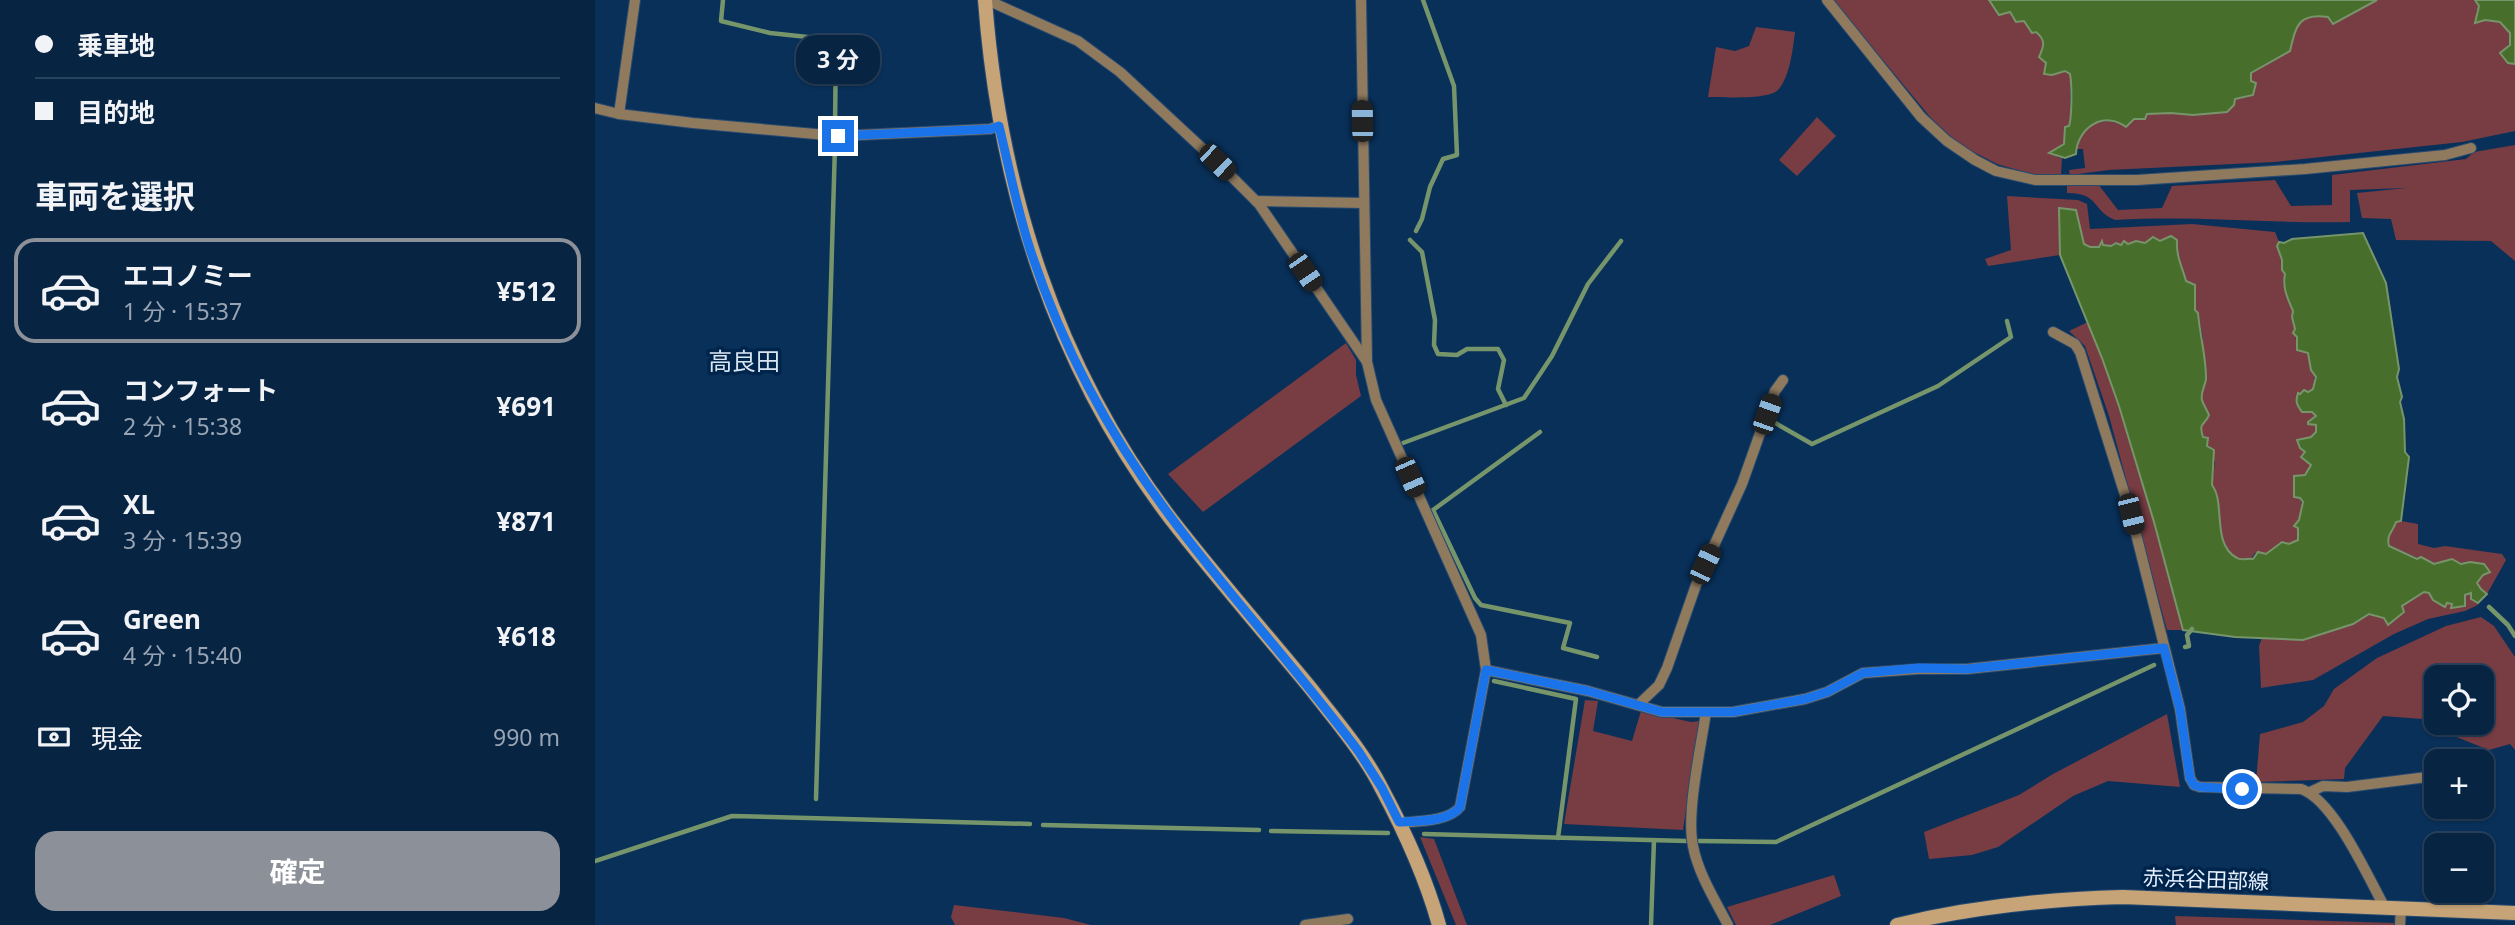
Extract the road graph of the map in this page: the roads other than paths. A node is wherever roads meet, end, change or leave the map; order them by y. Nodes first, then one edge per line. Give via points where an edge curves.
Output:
1 (635, 0) edge
2 (986, 0) edge
3 (1361, 0) edge
4 (1827, 0) edge
5 (595, 108) edge
6 (619, 114) junction
7 (999, 126) junction
8 (2471, 148) dead end
9 (1256, 201) junction
10 (1364, 203) junction
11 (2053, 332) dead end
12 (1367, 362) junction
13 (1783, 380) dead end
14 (2164, 648) junction
15 (1486, 670) junction
16 (1639, 705) junction
17 (1706, 712) junction
18 (2424, 778) edge
19 (2310, 792) junction
20 (1399, 822) junction
21 (2385, 908) junction
22 (2401, 908) junction
23 (2515, 913) edge
24 (1348, 919) dead end
25 (1305, 925) edge
26 (1439, 925) edge
27 (1728, 925) edge
28 (1897, 925) edge
29 (2400, 925) edge

1 - 6 street
2 - 7 street
2 - 9 street via 1078,41 1120,72
3 - 10 street
4 - 8 street via 1921,117 1947,141 1996,171 2035,180 2137,180 2317,168 2445,155
5 - 6 street
6 - 7 street via 838,136
7 - 20 street via 1030,249 1072,353 1122,445 1170,517 1359,752
9 - 10 street
9 - 12 street
10 - 12 street
11 - 14 street via 2075,344 2086,370 2131,514
12 - 15 street via 1376,400 1481,635
13 - 16 street via 1696,585 1667,668 1659,685
14 - 17 street via 1967,669 1863,673 1805,699 1733,712
14 - 19 street via 2194,785
15 - 16 street
15 - 20 street via 1460,807 1446,816
16 - 17 street via 1662,712
17 - 27 street via 1691,821 1693,846
18 - 19 street via 2323,786
19 - 21 street via 2332,815
20 - 26 street
21 - 22 street, 赤浜谷田部線
21 - 28 street, 赤浜谷田部線 via 2066,898 2004,904
22 - 23 street, 赤浜谷田部線
22 - 29 street
24 - 25 street

